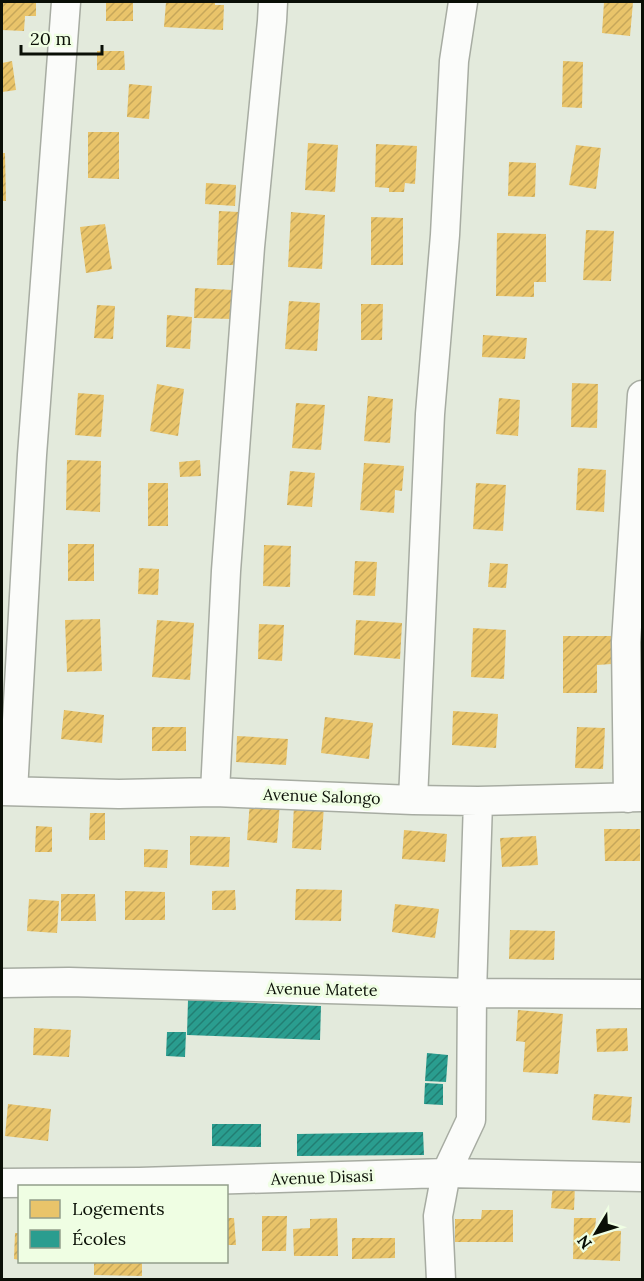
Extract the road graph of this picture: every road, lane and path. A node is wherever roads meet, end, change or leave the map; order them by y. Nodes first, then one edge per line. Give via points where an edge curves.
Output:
1 (66, 2) edge
2 (273, 2) edge
3 (463, 2) edge
4 (642, 395) edge
5 (7, 791) edge
6 (215, 792) junction
7 (635, 797) edge
8 (412, 800) junction
9 (478, 801) junction
10 (2, 983) edge
11 (472, 993) junction
12 (642, 994) edge
13 (446, 1173) junction
14 (642, 1177) edge
15 (2, 1183) edge
16 (441, 1280) edge

1 - 5 street
2 - 6 street via 226,571
3 - 8 street via 454,61 430,414
4 - 7 street via 626,642
5 - 6 street, Avenue Salongo
6 - 8 street, Avenue Salongo
7 - 9 street, Avenue Salongo
8 - 9 street, Avenue Salongo
9 - 11 street
10 - 11 street, Avenue Matete
11 - 12 street, Avenue Matete
11 - 13 street via 471,1120
13 - 14 street, Avenue Disasi
13 - 15 street, Avenue Disasi
13 - 16 street via 438,1216

